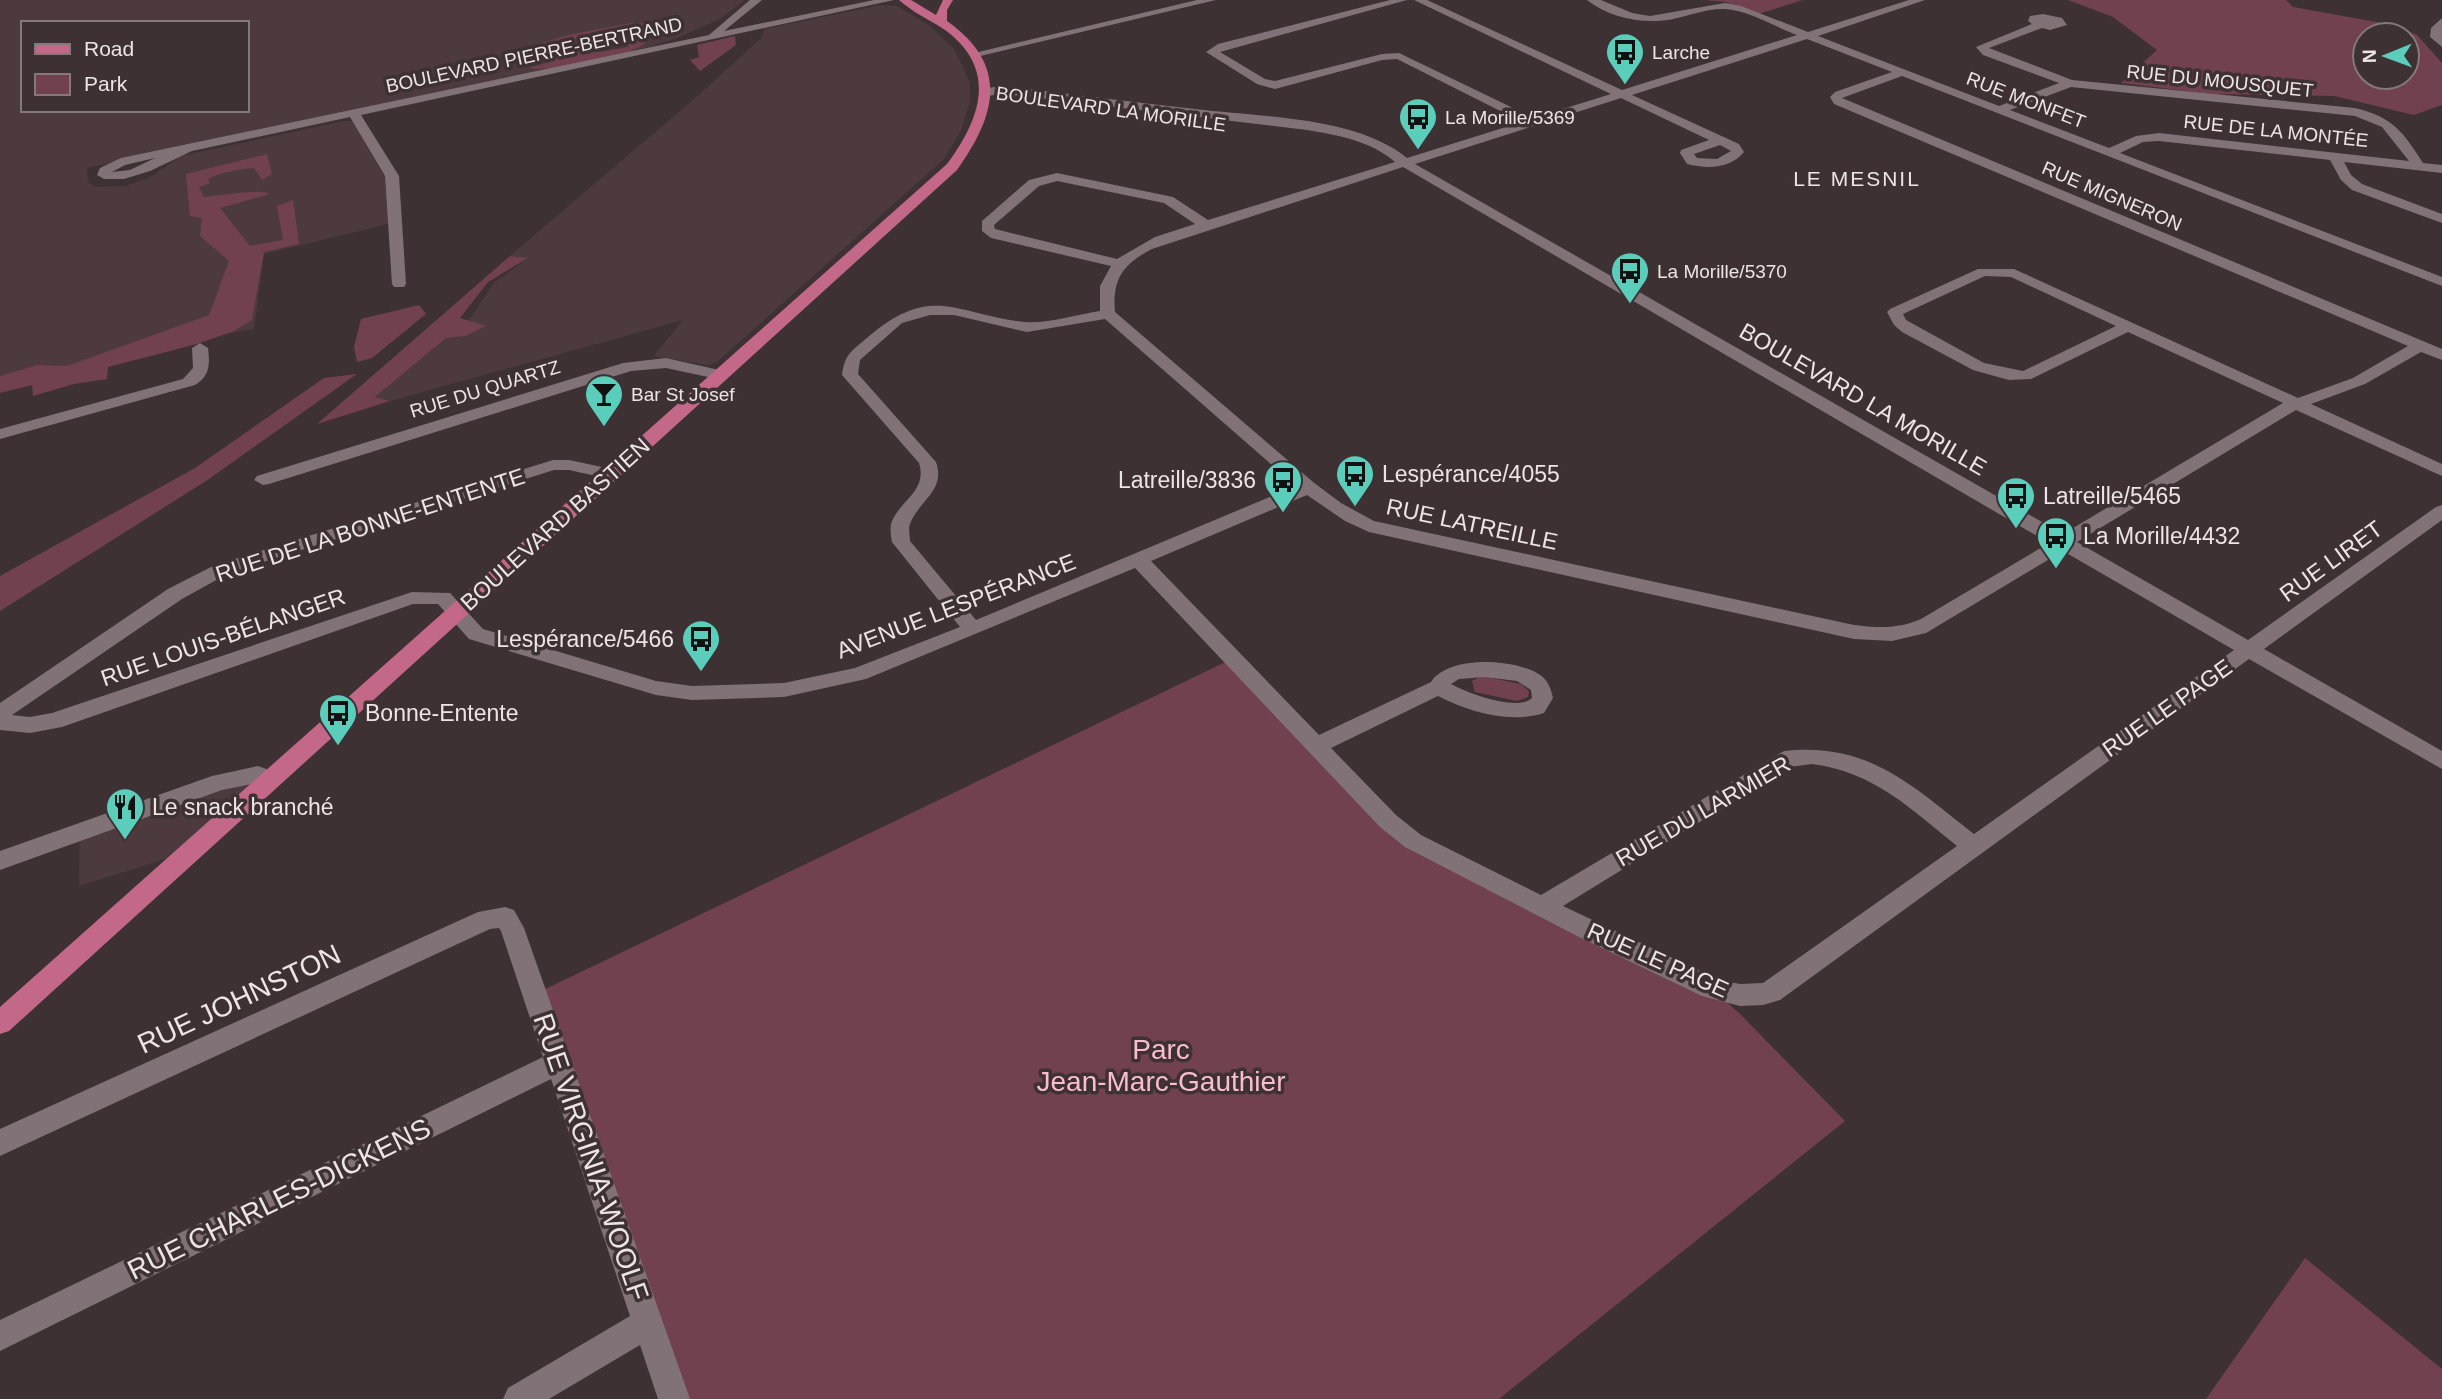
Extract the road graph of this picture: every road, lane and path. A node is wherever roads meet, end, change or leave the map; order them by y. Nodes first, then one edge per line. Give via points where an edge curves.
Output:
1 (757, 0) edge
2 (889, 0) edge
3 (904, 0) edge
4 (948, 0) edge
5 (1211, 0) edge
6 (1402, 0) edge
7 (1419, 0) edge
8 (1592, 0) edge
9 (1920, 0) edge
10 (2442, 21) edge
11 (941, 23) junction
12 (2039, 25) dead end
13 (1808, 36) junction
14 (710, 38) junction
15 (2442, 44) edge
16 (976, 54) junction
17 (1903, 72) junction
18 (2070, 83) junction
19 (986, 92) junction
20 (1622, 94) junction
21 (1999, 110) junction
22 (354, 113) junction
23 (1533, 122) junction
24 (1720, 140) dead end
25 (187, 148) junction
26 (2109, 153) junction
27 (2334, 156) junction
28 (1405, 163) junction
29 (2419, 166) junction
30 (2442, 169) edge
31 (2442, 219) edge
32 (1207, 226) junction
33 (1118, 263) junction
34 (2442, 282) edge
35 (399, 284) dead end
36 (1108, 314) junction
37 (2128, 326) junction
38 (2420, 346) junction
39 (200, 348) dead end
40 (2442, 355) edge
41 (722, 375) junction
42 (2295, 402) junction
43 (0, 434) edge
44 (2442, 471) edge
45 (610, 474) junction
46 (264, 480) dead end
47 (1307, 488) junction
48 (2442, 511) edge
49 (2062, 542) junction
50 (1138, 559) junction
51 (458, 611) junction
52 (973, 629) junction
53 (2249, 651) junction
54 (1438, 687) dead end
55 (0, 713) edge
56 (0, 722) edge
57 (1317, 745) junction
58 (2442, 761) edge
59 (270, 779) junction
60 (1973, 846) junction
61 (0, 861) edge
62 (1543, 906) junction
63 (505, 917) joint
64 (0, 1023) edge
65 (559, 1062) junction
66 (0, 1143) edge
67 (648, 1323) junction
68 (0, 1336) edge
69 (519, 1399) edge
70 (674, 1399) edge

1 - 14 street
2 - 14 street, BOULEVARD PIERRE-BERTRAND
3 - 11 main road
4 - 11 main road
5 - 16 street
6 - 23 street via 1212,52 1261,82 1275,85 1399,56
7 - 20 street
8 - 13 street, RUE MONFET via 1653,19 1708,5 1727,5
9 - 13 street
10 - 15 street via 2436,27
11 - 16 main road
12 - 18 street via 1982,47 1987,53
13 - 17 street, RUE MONFET
13 - 20 street
14 - 22 street, BOULEVARD PIERRE-BERTRAND
16 - 19 main road, BOULEVARD BASTIEN
17 - 21 street, RUE MONFET
17 - 38 street, RUE MIGNERON via 1839,95 1838,102
18 - 21 street, RUE DU MOUSQUET
18 - 29 street, RUE DU MOUSQUET via 2367,114 2393,128
19 - 28 street, BOULEVARD LA MORILLE via 1318,136
19 - 41 main road, BOULEVARD BASTIEN via 977,128 952,167
20 - 23 street
20 - 24 street
21 - 26 street, RUE MONFET
22 - 25 street, BOULEVARD PIERRE-BERTRAND
22 - 35 street via 392,176
23 - 28 street
25 - 25 street, BOULEVARD PIERRE-BERTRAND via 121,162 104,175 132,174
26 - 27 street, RUE DE LA MONTÉE via 2150,136
26 - 34 street, RUE MONFET
27 - 29 street, RUE DE LA MONTÉE
27 - 31 street via 2357,187
28 - 32 street
28 - 49 street, BOULEVARD LA MORILLE
29 - 30 street, RUE DE LA MONTÉE
32 - 33 street via 1160,240
32 - 33 street via 1168,200 1057,177 1034,183 987,224 996,235
33 - 36 street via 1104,294
36 - 47 street, RUE LATREILLE via 1253,436
36 - 52 street via 1027,327 954,310 929,310 897,320 852,359 850,375 932,472 931,483 900,525 901,541
37 - 37 street via 2003,271 1983,272 1895,312 1907,329 1989,371 2012,376 2025,376
37 - 42 street
38 - 40 street, RUE MIGNERON
38 - 42 street, RUE LATREILLE via 2359,381
39 - 43 street via 203,367 189,382
41 - 45 main road, BOULEVARD BASTIEN
41 - 46 street, RUE DU QUARTZ via 666,363 629,366
42 - 44 street
42 - 49 street, RUE LATREILLE
45 - 51 main road, BOULEVARD BASTIEN
45 - 55 street, RUE DE LA BONNE-ENTENTE via 553,465 222,569 175,594
47 - 49 street, RUE LATREILLE via 1329,506 1369,526 1854,632 1887,635 1912,632 1928,624
47 - 50 street, AVENUE LESPÉRANCE
48 - 53 street, RUE LIRET
49 - 53 street, BOULEVARD LA MORILLE
50 - 52 street, AVENUE LESPÉRANCE
50 - 57 street, RUE LE PAGE
51 - 52 street, AVENUE LESPÉRANCE via 476,634 656,688 692,693 784,690 859,674
51 - 56 street, RUE LOUIS-BÉLANGER via 443,598 412,598 54,721 30,725
51 - 59 main road, BOULEVARD BASTIEN
53 - 58 street, BOULEVARD LA MORILLE
53 - 60 street, RUE LE PAGE
54 - 57 street
57 - 62 street, RUE LE PAGE via 1388,821 1413,841
59 - 61 street via 258,774 220,782
59 - 64 main road, BOULEVARD BASTIEN
60 - 62 street, RUE LE PAGE via 1771,992 1752,996 1711,988
60 - 62 street, RUE DU LARMIER via 1874,771 1853,761 1803,755 1784,759
63 - 65 street, RUE VIRGINIA-WOOLF
63 - 66 street, RUE JOHNSTON via 487,919
65 - 67 street, RUE VIRGINIA-WOOLF
65 - 68 street, RUE CHARLES-DICKENS
67 - 69 street
67 - 70 street, RUE VIRGINIA-WOOLF

